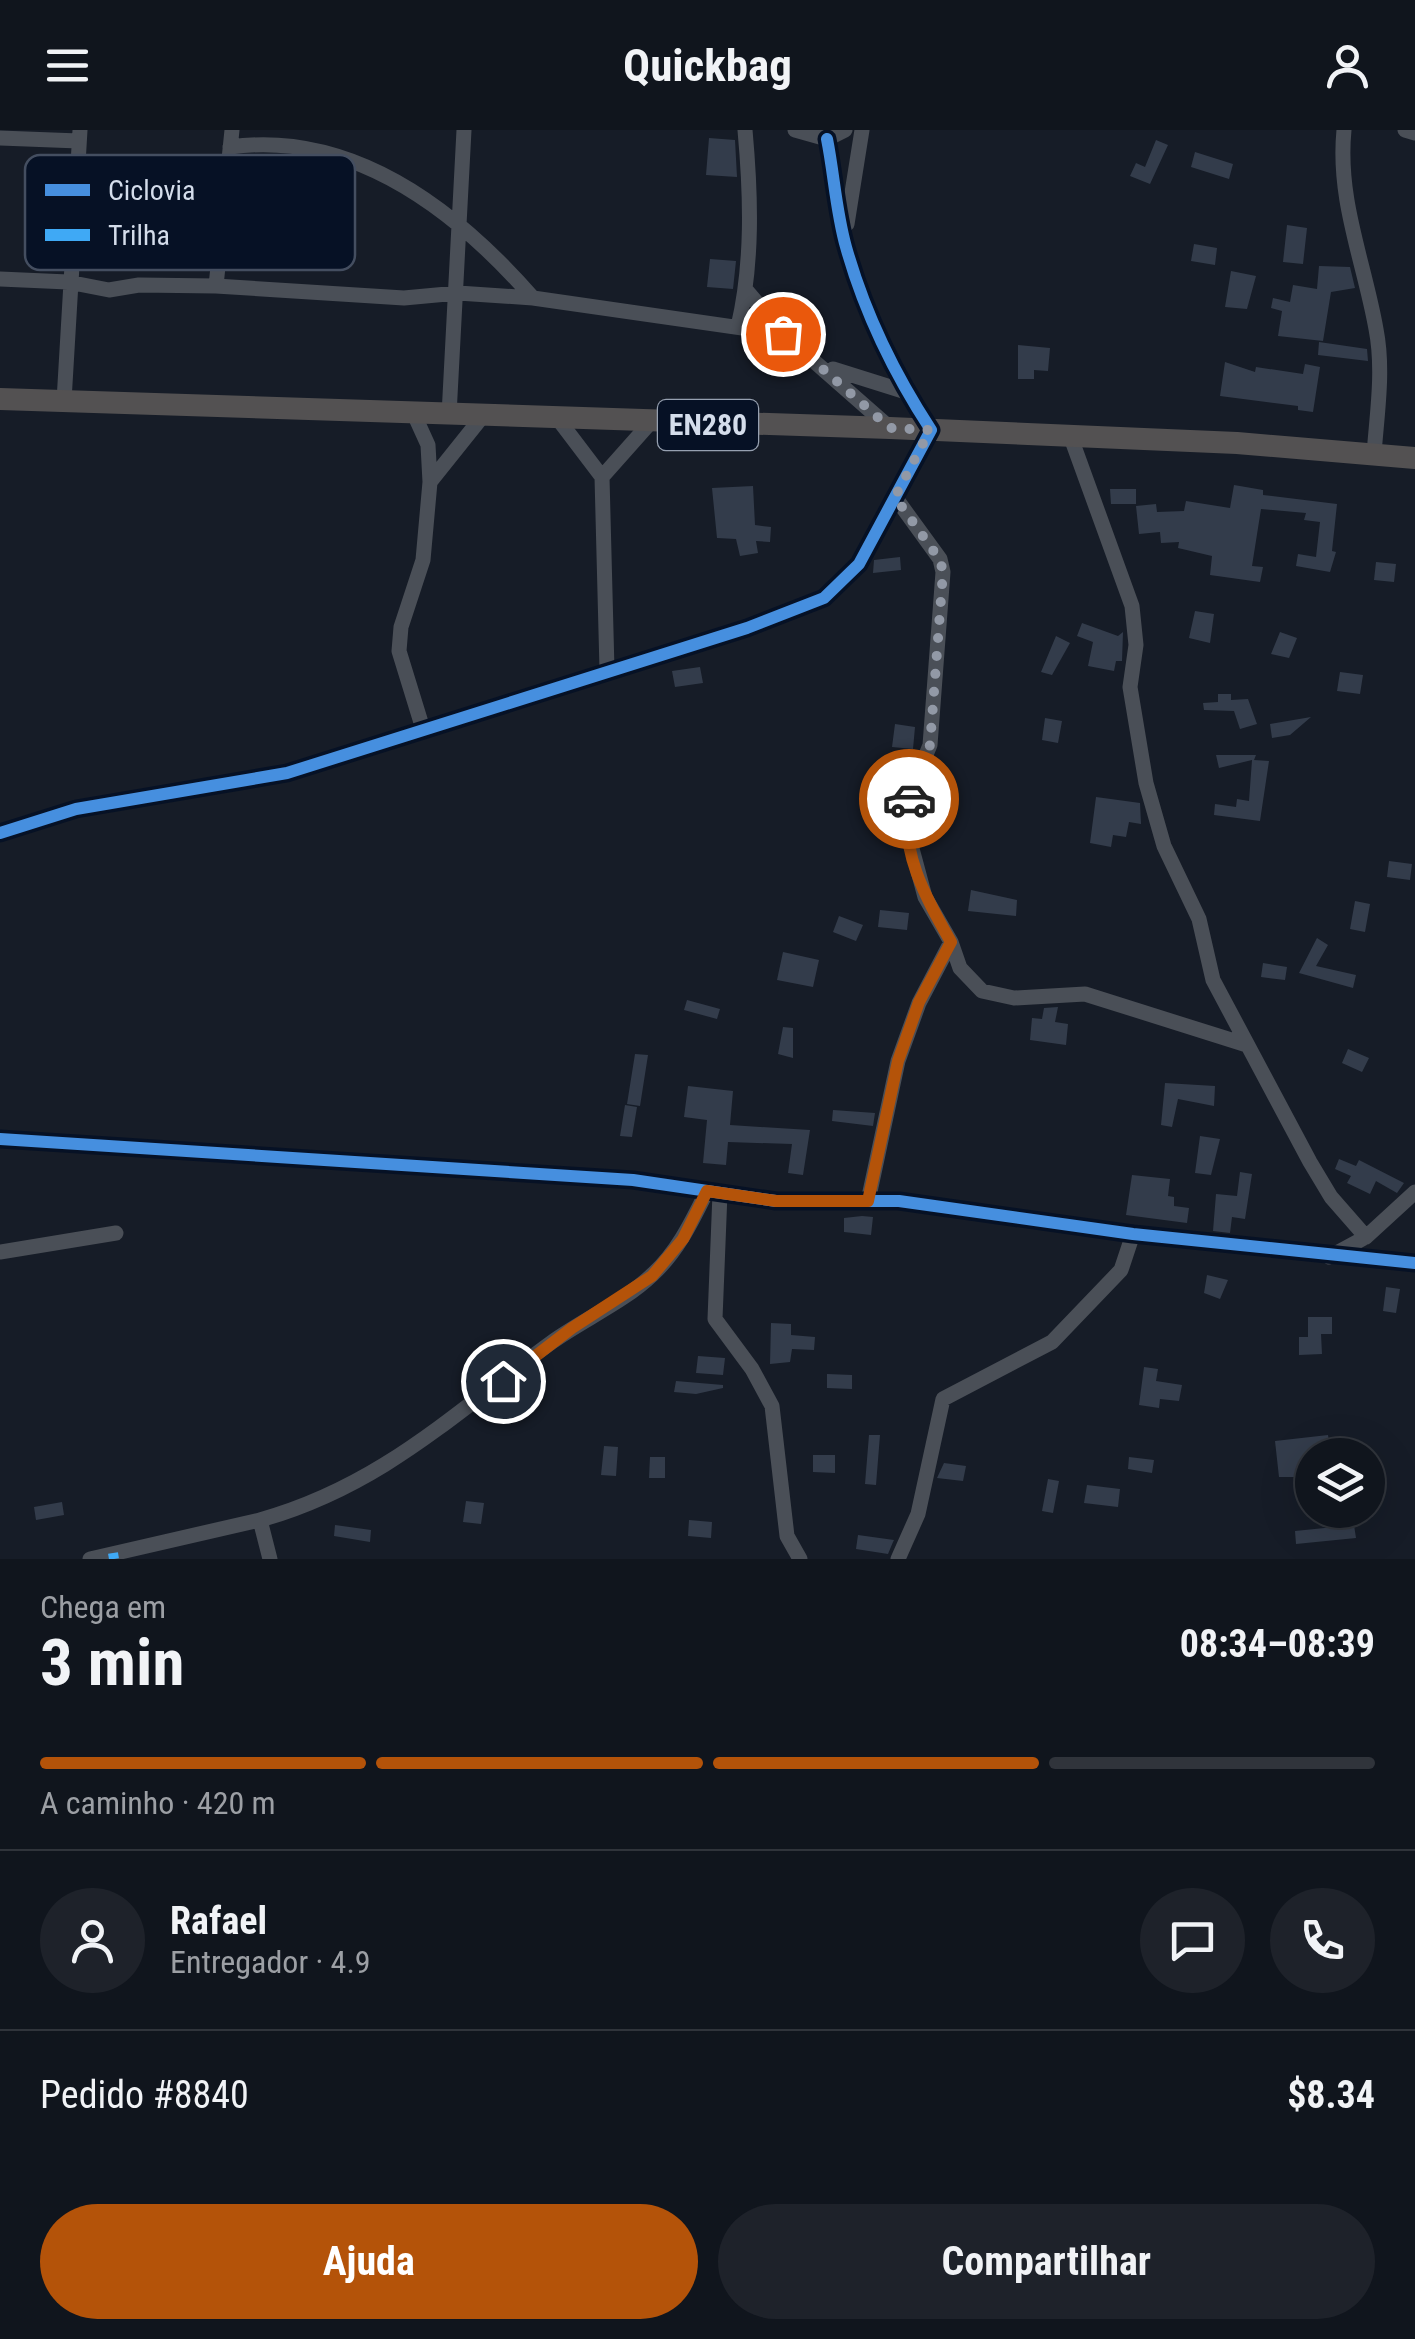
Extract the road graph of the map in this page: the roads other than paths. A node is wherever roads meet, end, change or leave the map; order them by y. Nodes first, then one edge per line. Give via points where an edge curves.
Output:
1 (232, 130) edge
2 (464, 130) edge
3 (745, 130) edge
4 (795, 130) edge
5 (844, 130) edge
6 (862, 130) edge
7 (1344, 130) edge
8 (1405, 130) edge
9 (1415, 133) edge
10 (79, 136) edge
11 (0, 138) edge
12 (827, 139) junction
13 (230, 147) junction
14 (229, 155) edge
15 (347, 155) edge
16 (355, 160) edge
17 (459, 220) junction
18 (845, 243) junction
19 (69, 270) edge
20 (218, 270) edge
21 (0, 279) edge
22 (68, 282) junction
23 (216, 286) junction
24 (747, 291) junction
25 (458, 293) junction
26 (533, 298) junction
27 (738, 327) junction
28 (783, 334) junction
29 (819, 366) junction
30 (904, 391) junction
31 (0, 399) edge
32 (64, 402) junction
33 (413, 412) junction
34 (450, 415) junction
35 (482, 416) junction
36 (558, 419) junction
37 (650, 423) junction
38 (890, 428) junction
39 (930, 430) junction
40 (1070, 436) junction
41 (1374, 454) junction
42 (1415, 458) edge
43 (602, 476) junction
44 (430, 482) junction
45 (895, 497) junction
46 (607, 670) junction
47 (422, 729) junction
48 (0, 833) edge
49 (951, 942) junction
50 (1246, 1044) junction
51 (0, 1139) edge
52 (714, 1192) junction
53 (1415, 1192) edge
54 (868, 1201) junction
55 (116, 1233) dead end
56 (1133, 1234) junction
57 (1366, 1236) junction
58 (0, 1252) edge
59 (1329, 1257) junction
60 (1415, 1263) edge
61 (260, 1520) junction
62 (90, 1559) edge
63 (270, 1559) edge
64 (800, 1559) edge
65 (898, 1559) edge

1 - 13 street
2 - 17 street
3 - 24 street
4 - 12 street
5 - 12 street
6 - 18 street
7 - 41 street via 1341,183 1377,334
8 - 9 street
10 - 11 street
12 - 18 street
13 - 14 street
13 - 15 street via 268,142
16 - 17 street
17 - 25 street
17 - 26 street
18 - 30 street
19 - 22 street
20 - 23 street
21 - 22 street
22 - 23 street via 109,290
22 - 32 street
23 - 25 street via 404,298
24 - 27 street
24 - 28 street
25 - 26 street
25 - 34 street
26 - 27 street
27 - 28 street
28 - 29 street
29 - 30 street
29 - 38 street
30 - 39 street
31 - 32 main road, EN280
32 - 33 main road, EN280
33 - 34 main road, EN280
33 - 44 street via 428,445
34 - 35 main road, EN280
35 - 36 main road, EN280
35 - 44 street
36 - 37 main road, EN280
36 - 43 street
37 - 38 main road, EN280
37 - 43 street
38 - 39 main road, EN280
39 - 40 main road, EN280
39 - 45 street
40 - 41 main road, EN280
40 - 50 street via 1132,606 1135,730 1159,830 1199,919 1214,980
41 - 42 main road, EN280
43 - 46 street
44 - 47 street via 423,560 399,651
45 - 46 street via 859,564 824,598
45 - 49 street via 943,572 930,745 911,791 906,830 925,897
46 - 47 street
47 - 48 street via 274,777 76,810
49 - 50 street via 960,968 982,991 1014,998 1085,994
49 - 54 street via 898,1061
50 - 57 street via 1317,1174
51 - 52 street via 633,1180
52 - 54 street via 776,1201
52 - 61 street via 668,1259 632,1291 526,1360 421,1444 309,1506
52 - 64 street via 715,1319 772,1406 788,1536
53 - 57 street
54 - 56 street
55 - 58 street
56 - 59 street
56 - 65 street via 1121,1270 1052,1342 942,1399 918,1514
57 - 59 street
59 - 60 street
61 - 62 street
61 - 63 street

